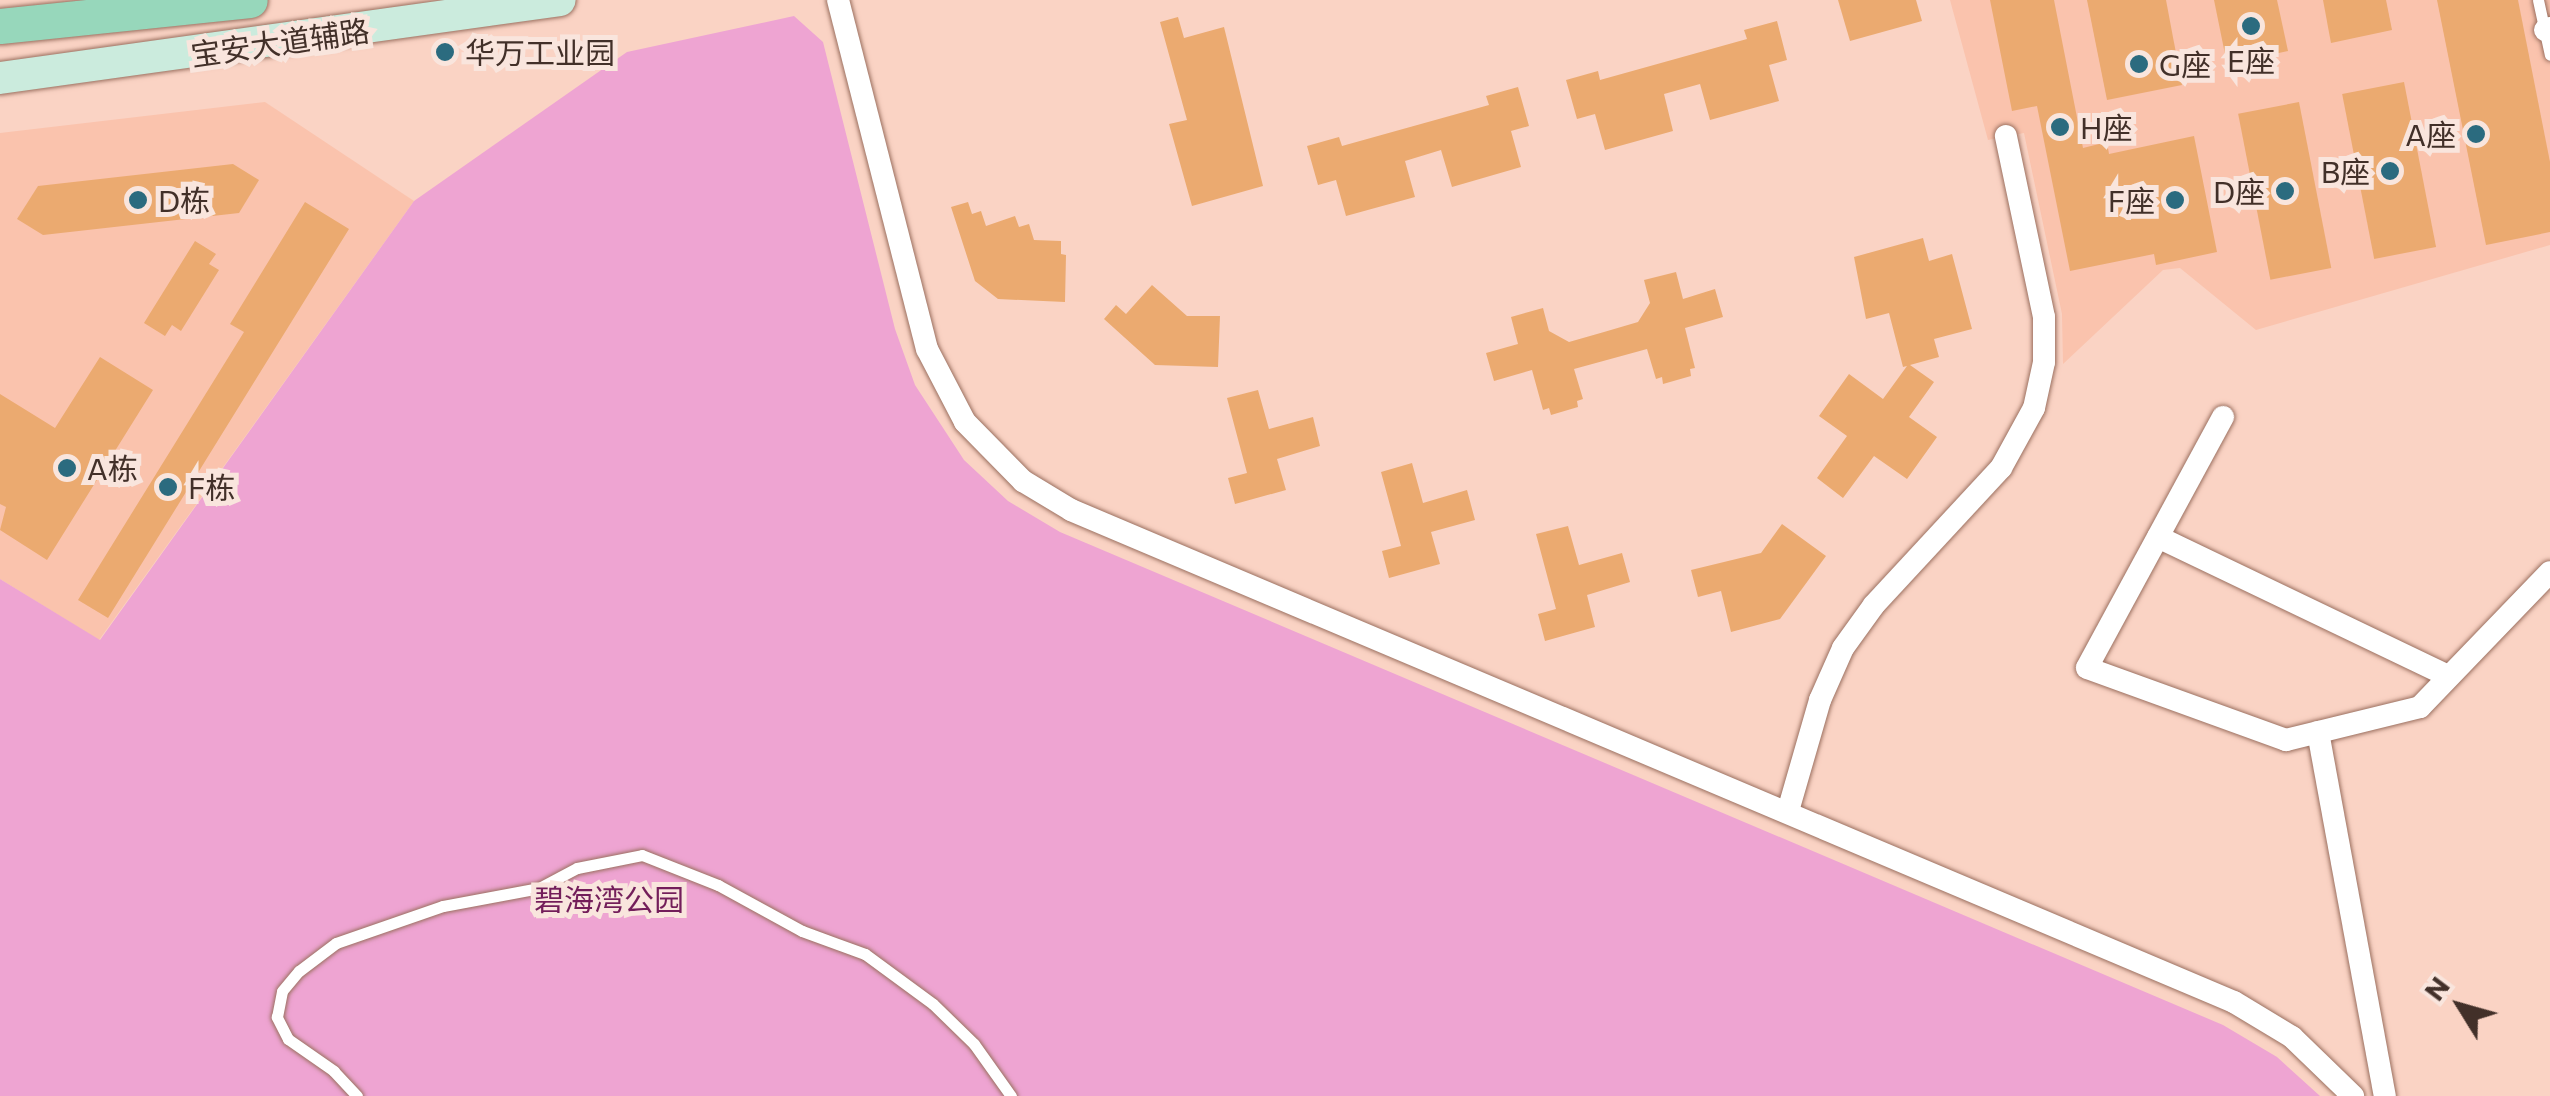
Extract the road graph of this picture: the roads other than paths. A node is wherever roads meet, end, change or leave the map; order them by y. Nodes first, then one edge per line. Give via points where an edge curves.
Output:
1 (250, 0) edge
2 (560, 0) edge
3 (838, 0) edge
4 (2538, 0) edge
5 (0, 26) edge
6 (2547, 29) edge
7 (2550, 55) edge
8 (0, 78) edge
9 (2006, 136) dead end
10 (2223, 418) dead end
11 (2158, 537) junction
12 (2550, 572) edge
13 (2448, 676) junction
14 (2318, 732) junction
15 (1788, 811) junction
16 (357, 1096) edge
17 (1011, 1096) edge
18 (2353, 1096) edge
19 (2385, 1096) edge

1 - 5 main road
2 - 8 main road, 宝安大道辅路
3 - 15 street via 927,348 958,410 1002,463 1071,510
4 - 6 lane
6 - 7 lane
9 - 15 street via 2044,316 2034,408 2001,468 1874,605 1843,648 1820,700
10 - 11 street
11 - 13 street
11 - 14 street via 2087,668 2286,740
12 - 13 street
13 - 14 street via 2420,707
14 - 19 street
15 - 18 street via 2234,1002 2292,1037
16 - 17 lane via 288,1038 278,1017 282,991 300,971 336,943 443,906 539,888 578,868 642,856 866,954 961,1030

